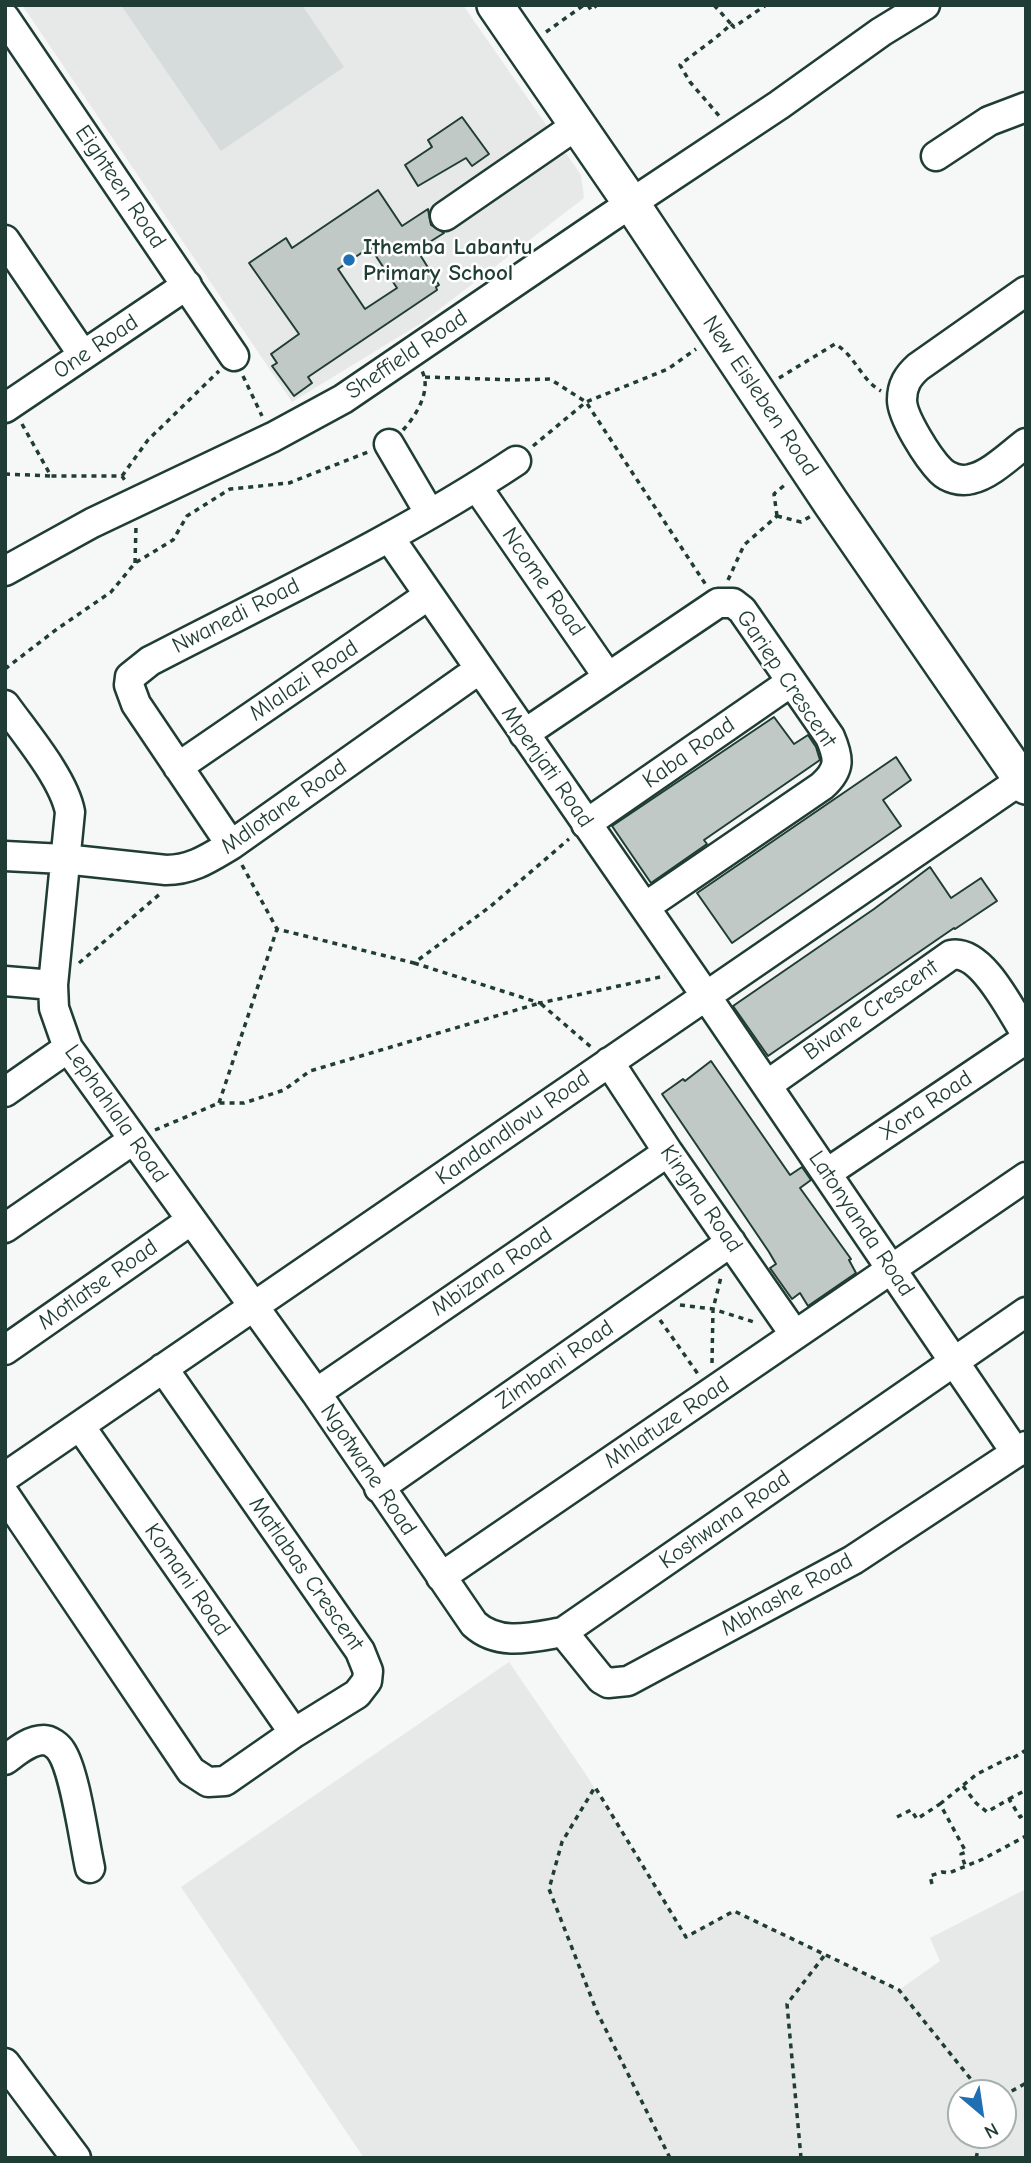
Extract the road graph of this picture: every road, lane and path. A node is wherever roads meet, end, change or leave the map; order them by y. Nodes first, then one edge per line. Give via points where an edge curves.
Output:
1 (495, 5) edge
2 (586, 5) edge
3 (597, 5) edge
4 (714, 5) edge
5 (766, 5) edge
6 (925, 5) edge
7 (5, 18) edge
8 (731, 24) junction
9 (524, 48) junction
10 (1026, 107) edge
11 (577, 125) junction
12 (735, 135) junction
13 (936, 156) dead end
14 (631, 203) junction
15 (445, 216) dead end
16 (5, 240) edge
17 (187, 285) junction
18 (1026, 291) edge
19 (718, 334) junction
20 (83, 355) junction
21 (234, 356) junction
22 (757, 393) junction
23 (902, 401) junction
24 (586, 402) junction
25 (12, 413) edge
26 (272, 437) junction
27 (1026, 443) edge
28 (389, 444) junction
29 (516, 461) joint
30 (806, 466) junction
31 (5, 474) edge
32 (122, 475) junction
33 (51, 476) junction
34 (477, 487) junction
35 (136, 502) junction
36 (430, 514) junction
37 (389, 537) junction
38 (135, 564) junction
39 (5, 571) edge
40 (429, 595) junction
41 (718, 603) junction
42 (5, 670) edge
43 (481, 671) junction
44 (608, 677) junction
45 (791, 682) junction
46 (5, 705) edge
47 (524, 734) junction
48 (178, 767) junction
49 (1024, 783) edge
50 (586, 824) junction
51 (231, 845) junction
52 (5, 856) edge
53 (64, 859) junction
54 (162, 892) dead end
55 (645, 907) junction
56 (277, 929) junction
57 (414, 963) junction
58 (689, 971) junction
59 (5, 981) edge
60 (53, 985) junction
61 (706, 996) junction
62 (540, 1003) junction
63 (1026, 1036) edge
64 (68, 1048) junction
65 (609, 1062) junction
66 (767, 1085) junction
67 (5, 1092) edge
68 (219, 1103) junction
69 (132, 1140) junction
70 (668, 1152) junction
71 (827, 1173) junction
72 (1026, 1177) edge
73 (190, 1220) junction
74 (5, 1228) edge
75 (731, 1242) junction
76 (892, 1269) junction
77 (647, 1301) junction
78 (254, 1307) junction
79 (713, 1309) junction
80 (1026, 1312) edge
81 (795, 1335) junction
82 (5, 1350) edge
83 (954, 1362) junction
84 (163, 1368) junction
85 (316, 1393) junction
86 (712, 1393) junction
87 (80, 1426) junction
88 (1021, 1449) edge
89 (5, 1477) edge
90 (379, 1488) junction
91 (5, 1495) edge
92 (442, 1577) junction
93 (482, 1632) joint
94 (563, 1632) junction
95 (294, 1733) junction
96 (1025, 1752) edge
97 (5, 1760) edge
98 (962, 1785) junction
99 (1026, 1790) edge
100 (1009, 1799) junction
101 (940, 1804) junction
102 (1026, 1813) edge
103 (897, 1817) dead end
104 (1026, 1836) edge
105 (965, 1865) junction
106 (90, 1868) dead end
107 (932, 1884) dead end
108 (824, 1956) junction
109 (5, 2063) edge
110 (971, 2079) edge
111 (76, 2158) edge
112 (670, 2158) edge
113 (801, 2158) edge

1 - 9 main road, New Eisleben Road
2 - 3 path via 591,10
2 - 9 path
4 - 8 path
5 - 8 path via 734,27
6 - 12 street, Sheffield Road
7 - 17 street, Eighteen Road
8 - 12 path via 680,65
9 - 11 main road, New Eisleben Road
10 - 13 street via 989,121
11 - 14 main road, New Eisleben Road
11 - 15 street
12 - 14 street, Sheffield Road
14 - 19 main road, New Eisleben Road
14 - 26 street, Sheffield Road via 343,399
16 - 20 street
17 - 20 street, One Road
17 - 21 street, Eighteen Road
18 - 23 street via 918,367 908,376
19 - 22 main road, New Eisleben Road
19 - 24 path via 668,369
20 - 25 street, One Road
21 - 26 path
21 - 32 path via 148,440
22 - 23 path via 835,344 845,350 871,386
22 - 30 main road, New Eisleben Road
23 - 27 street via 913,429 949,477 971,479
24 - 28 path via 550,379 425,377 413,419
24 - 29 path
24 - 41 path
25 - 33 path
26 - 35 street, Sheffield Road
28 - 36 street
28 - 38 path via 289,483 230,489 187,516 173,540
29 - 34 street, Nwanedi Road
30 - 41 path via 774,494 777,516 744,545
30 - 49 main road, New Eisleben Road
31 - 33 path
32 - 33 path
32 - 35 path
34 - 36 street, Nwanedi Road
34 - 44 street, Ncome Road
35 - 38 path
35 - 39 street, Sheffield Road
36 - 37 street, Nwanedi Road
37 - 40 street, Mpenjati Road
37 - 48 street, Nwanedi Road via 136,670 130,677 131,694
38 - 42 path via 111,592
40 - 43 street, Mpenjati Road
40 - 48 street, Mlalazi Road
41 - 44 street, Gariep Crescent
41 - 45 street, Gariep Crescent via 733,603 742,610
43 - 47 street, Mpenjati Road
43 - 51 street, Mdlotane Road
44 - 47 street, Gariep Crescent
45 - 50 street, Kaba Road
45 - 55 street, Gariep Crescent via 830,737 838,764 832,777
46 - 53 street, Lephahlala Road via 68,801
47 - 50 street, Mpenjati Road
48 - 51 street, Nwanedi Road
49 - 61 street, Kandandlovu Road
50 - 55 street, Mpenjati Road
50 - 57 path via 491,906
51 - 53 street, Mdlotane Road via 180,870
51 - 56 path
52 - 53 street, Mdlotane Road
53 - 60 street, Lephahlala Road
54 - 60 path
55 - 58 street, Mpenjati Road
56 - 57 path
56 - 68 path
57 - 62 path
58 - 61 street, Mpenjati Road
58 - 62 path
59 - 60 street
60 - 64 street, Lephahlala Road via 58,1026
61 - 65 street, Kandandlovu Road
61 - 66 street, Latonyanda Road
62 - 65 path
62 - 68 path via 310,1071 284,1090 254,1100
63 - 66 street, Bivane Crescent via 981,966 967,956 951,955
63 - 71 street, Xora Road
64 - 67 street
64 - 69 street, Lephahlala Road
65 - 70 street, Kingna Road
65 - 78 street, Kandandlovu Road
66 - 71 street, Latonyanda Road
68 - 69 path
69 - 73 street, Lephahlala Road
69 - 74 street
70 - 75 street, Kingna Road
70 - 85 street, Mbizana Road
71 - 76 street, Latonyanda Road
72 - 76 street
73 - 78 street, Lephahlala Road
73 - 82 street, Motlatse Road
75 - 77 street, Zimbani Road
75 - 79 path
75 - 81 street, Kingna Road
76 - 81 street, Mhlatuze Road
76 - 83 street, Latonyanda Road
77 - 79 path
77 - 86 path
77 - 90 street, Zimbani Road
78 - 84 street, Kandandlovu Road
78 - 85 street, Ngotwane Road
79 - 81 path
79 - 86 path
80 - 83 street, Koshwana Road
81 - 86 street, Mhlatuze Road
83 - 88 street, Latonyanda Road
83 - 94 street, Koshwana Road
84 - 87 street, Kandandlovu Road
84 - 95 street, Matlabas Crescent via 365,1660 368,1681 363,1688
85 - 90 street, Ngotwane Road
86 - 92 street, Mhlatuze Road
87 - 89 street, Kandandlovu Road
87 - 95 street, Komani Road
88 - 94 street, Mbhashe Road via 853,1560 628,1681 601,1679
90 - 92 street, Ngotwane Road
91 - 95 street, Matlabas Crescent via 198,1778 225,1781
92 - 93 street, Ngotwane Road
93 - 94 street, Koshwana Road via 523,1639
96 - 98 path via 985,1769
97 - 106 street via 30,1742 45,1740 63,1753
98 - 100 path via 988,1812
98 - 101 path
99 - 100 path
100 - 102 path via 1020,1817
101 - 103 path via 917,1819 911,1810
101 - 105 path via 966,1852 961,1854
104 - 105 path
105 - 107 path via 930,1876
108 - 110 path via 899,1990
108 - 112 path via 734,1911 685,1937 595,1787 562,1842 549,1889 597,2012
108 - 113 path via 787,2004
109 - 111 street

